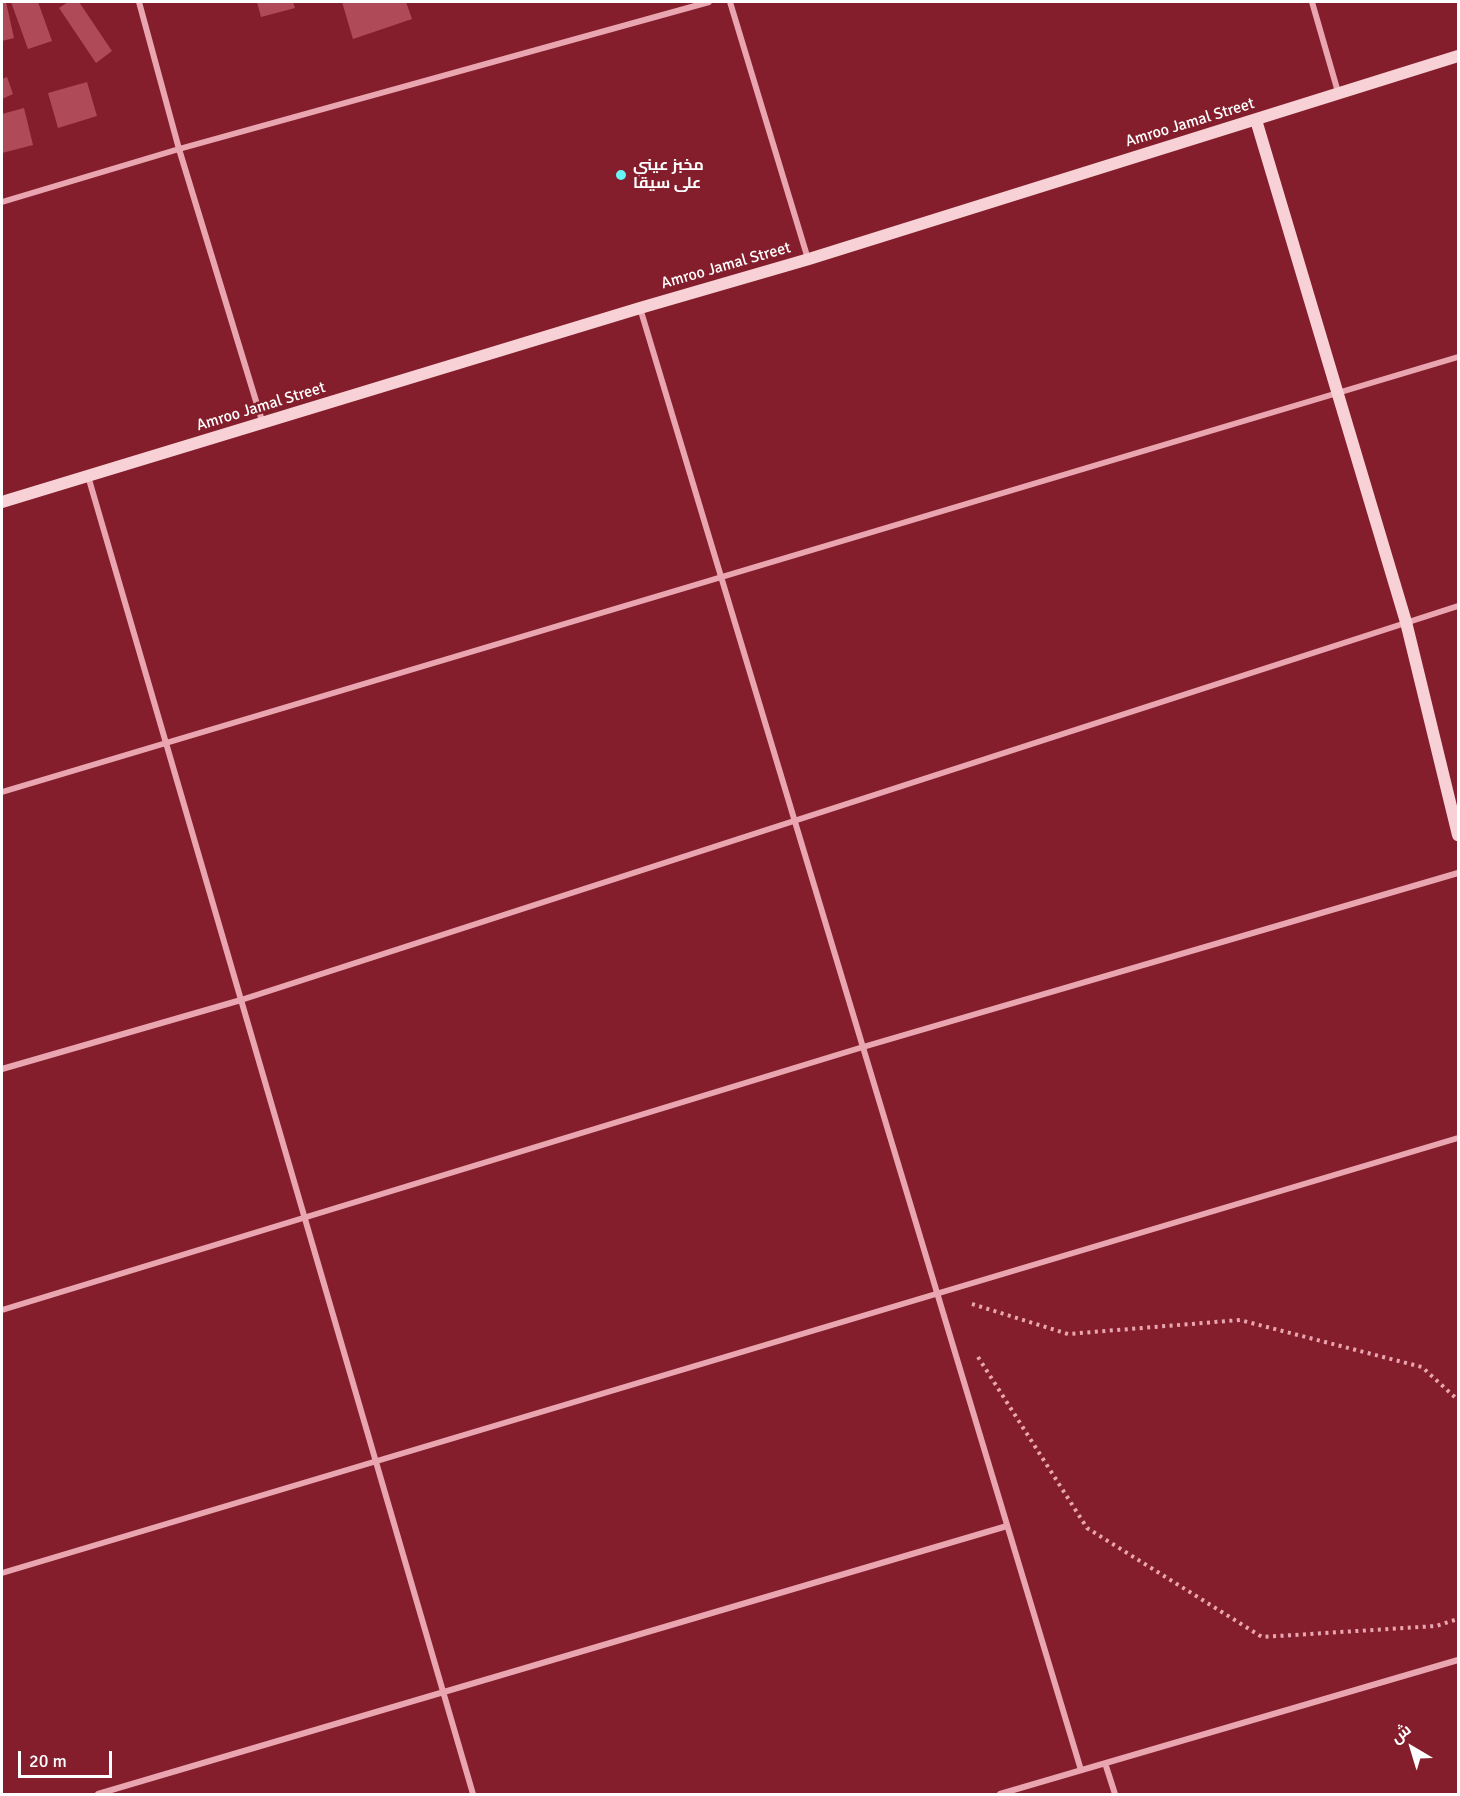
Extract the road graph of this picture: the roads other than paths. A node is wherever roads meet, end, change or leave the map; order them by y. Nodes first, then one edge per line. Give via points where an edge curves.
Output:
1 (139, 2) edge
2 (709, 2) edge
3 (730, 2) edge
4 (1312, 2) edge
5 (1458, 56) edge
6 (1338, 92) junction
7 (1256, 120) junction
8 (179, 149) junction
9 (2, 202) edge
10 (809, 259) junction
11 (640, 308) junction
12 (1458, 357) edge
13 (1337, 393) junction
14 (263, 424) junction
15 (88, 476) junction
16 (2, 502) edge
17 (721, 577) junction
18 (1458, 606) edge
19 (1406, 622) junction
20 (166, 742) junction
21 (2, 792) edge
22 (794, 820) junction
23 (1458, 835) edge
24 (1458, 873) edge
25 (241, 1000) junction
26 (863, 1047) junction
27 (2, 1069) edge
28 (1458, 1138) edge
29 (304, 1216) junction
30 (937, 1293) junction
31 (2, 1310) edge
32 (375, 1461) junction
33 (1007, 1526) junction
34 (2, 1573) edge
35 (1458, 1660) edge
36 (443, 1693) junction
37 (1106, 1763) junction
38 (1081, 1770) junction
39 (98, 1794) edge
40 (473, 1794) edge
41 (1000, 1794) edge
42 (1115, 1794) edge

1 - 8 street
2 - 8 street
3 - 10 street
4 - 6 street
5 - 6 street, Amroo Jamal Street
6 - 7 street, Amroo Jamal Street
7 - 10 street, Amroo Jamal Street
7 - 13 street
8 - 9 street
8 - 14 street
10 - 11 street, Amroo Jamal Street
11 - 14 street, Amroo Jamal Street
11 - 17 street
12 - 13 street
13 - 17 street
13 - 19 street
14 - 15 street, Amroo Jamal Street
15 - 16 street, Amroo Jamal Street
15 - 20 street
17 - 20 street
17 - 22 street
18 - 19 street
19 - 22 street
19 - 23 street
20 - 21 street
20 - 25 street
22 - 25 street
22 - 26 street
24 - 26 street
25 - 27 street
25 - 29 street
26 - 29 street
26 - 30 street
28 - 30 street
29 - 31 street
29 - 32 street
30 - 32 street
30 - 33 street
32 - 34 street
32 - 36 street
33 - 36 street
33 - 38 street
35 - 37 street
36 - 39 street
36 - 40 street
37 - 38 street
37 - 42 street
38 - 41 street

